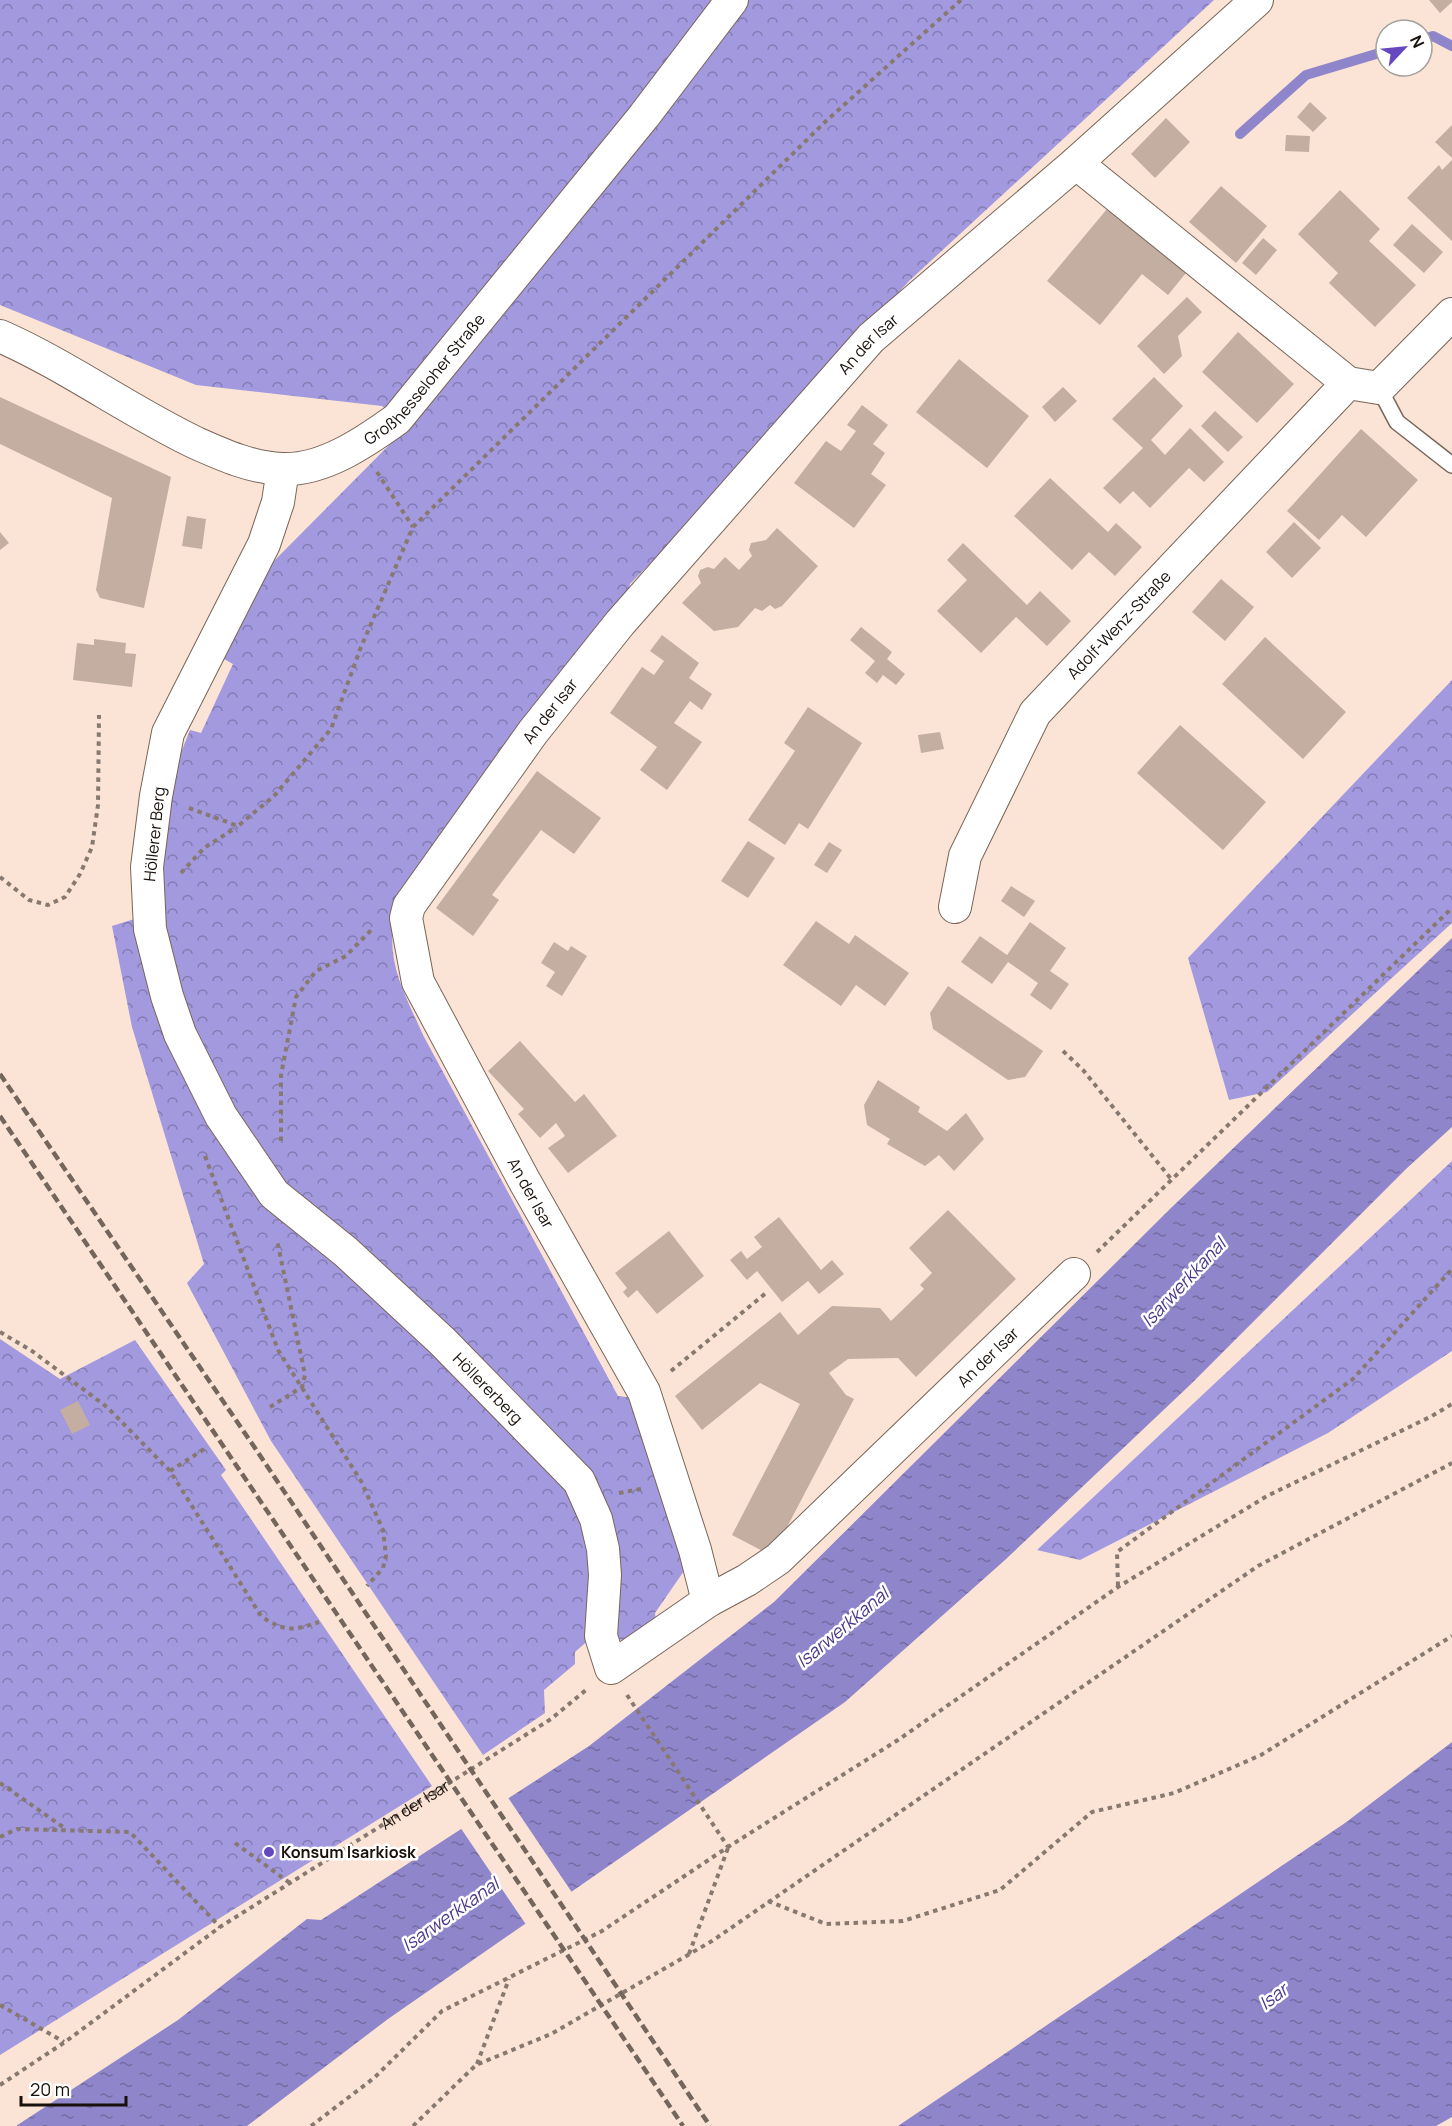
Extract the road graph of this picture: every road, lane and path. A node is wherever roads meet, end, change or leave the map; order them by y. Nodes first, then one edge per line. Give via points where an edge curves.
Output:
1 (732, 0) edge
2 (961, 0) edge
3 (1257, 0) edge
4 (1076, 163) junction
5 (1452, 314) edge
6 (0, 336) edge
7 (1348, 383) junction
8 (1379, 388) junction
9 (360, 446) junction
10 (1452, 465) edge
11 (283, 469) junction
12 (412, 527) junction
13 (99, 715) dead end
14 (156, 796) junction
15 (238, 826) junction
16 (0, 877) edge
17 (177, 881) dead end
18 (955, 908) dead end
19 (1452, 908) edge
20 (382, 923) dead end
21 (1063, 1052) dead end
22 (202, 1150) dead end
23 (280, 1152) dead end
24 (1171, 1179) junction
25 (274, 1194) joint
26 (276, 1237) dead end
27 (1452, 1269) edge
28 (1074, 1274) joint
29 (766, 1293) dead end
30 (0, 1332) edge
31 (302, 1387) junction
32 (645, 1392) junction
33 (1452, 1404) edge
34 (270, 1407) dead end
35 (206, 1448) dead end
36 (1452, 1463) edge
37 (170, 1471) junction
38 (647, 1489) dead end
39 (615, 1493) dead end
40 (367, 1586) dead end
41 (1118, 1587) junction
42 (708, 1601) junction
43 (320, 1623) dead end
44 (1452, 1636) edge
45 (611, 1668) junction
46 (633, 1706) dead end
47 (0, 1784) edge
48 (68, 1830) junction
49 (0, 1837) edge
50 (235, 1843) dead end
51 (728, 1847) junction
52 (290, 1883) junction
53 (768, 1901) junction
54 (220, 1927) junction
55 (689, 1954) junction
56 (510, 1978) junction
57 (0, 2005) edge
58 (64, 2042) junction
59 (476, 2065) junction
60 (0, 2085) edge
61 (311, 2126) edge
62 (413, 2126) edge

1 - 9 street, Großhesseloher Straße via 630,134 397,419
2 - 12 path via 826,121
3 - 4 street, An der Isar
4 - 7 street
4 - 32 street, An der Isar via 871,338 620,623 533,732 409,906 407,927 418,982 525,1182
5 - 8 street
6 - 11 street, Großhesseloher Straße via 171,431 232,460
7 - 8 street
7 - 18 street, Adolf-Wenz-Straße via 1035,713 966,856
8 - 10 lane via 1397,422
9 - 11 street, Großhesseloher Straße via 320,462
9 - 12 path
11 - 14 street, Höllerer Berg via 278,502 264,544 168,733
12 - 15 path via 331,729 274,796
13 - 16 path via 98,805 92,847 80,874 65,897 48,905 29,900
14 - 15 path
14 - 25 street, Höllerer Berg via 147,867 150,929 167,996 180,1034 221,1116
15 - 17 path via 204,848
19 - 24 path
20 - 23 path via 367,931 346,956 316,971 296,998 281,1075
21 - 24 path via 1083,1070
22 - 31 path via 278,1350
24 - 28 path
25 - 45 street, Höllererberg via 346,1252 433,1333 579,1481 596,1519 603,1549 601,1636
26 - 31 path via 305,1375
27 - 41 path via 1353,1378 1117,1552
28 - 42 street, An der Isar via 778,1558
29 - 32 path
30 - 37 path via 107,1407
31 - 34 path
31 - 40 path via 361,1480 383,1530 383,1568
32 - 42 street, An der Isar
33 - 41 path via 1267,1496
35 - 37 path
36 - 53 path via 1258,1566
37 - 43 path via 261,1616 280,1629
38 - 39 path
41 - 51 path via 898,1740
42 - 45 street, An der Isar
44 - 53 path via 1260,1755 1174,1793 1092,1812 1000,1890 903,1921 826,1924
45 - 52 path, An der Isar via 551,1719
46 - 51 path
47 - 48 path
48 - 49 path via 16,1829
48 - 54 path via 130,1832
50 - 52 path
51 - 55 path
51 - 56 path via 602,1931
52 - 54 path, An der Isar
53 - 55 path
54 - 58 path, An der Isar
55 - 59 path via 551,2034
56 - 59 path
56 - 61 path via 442,2011 374,2078
57 - 58 path
58 - 60 path, An der Isar
59 - 62 path

